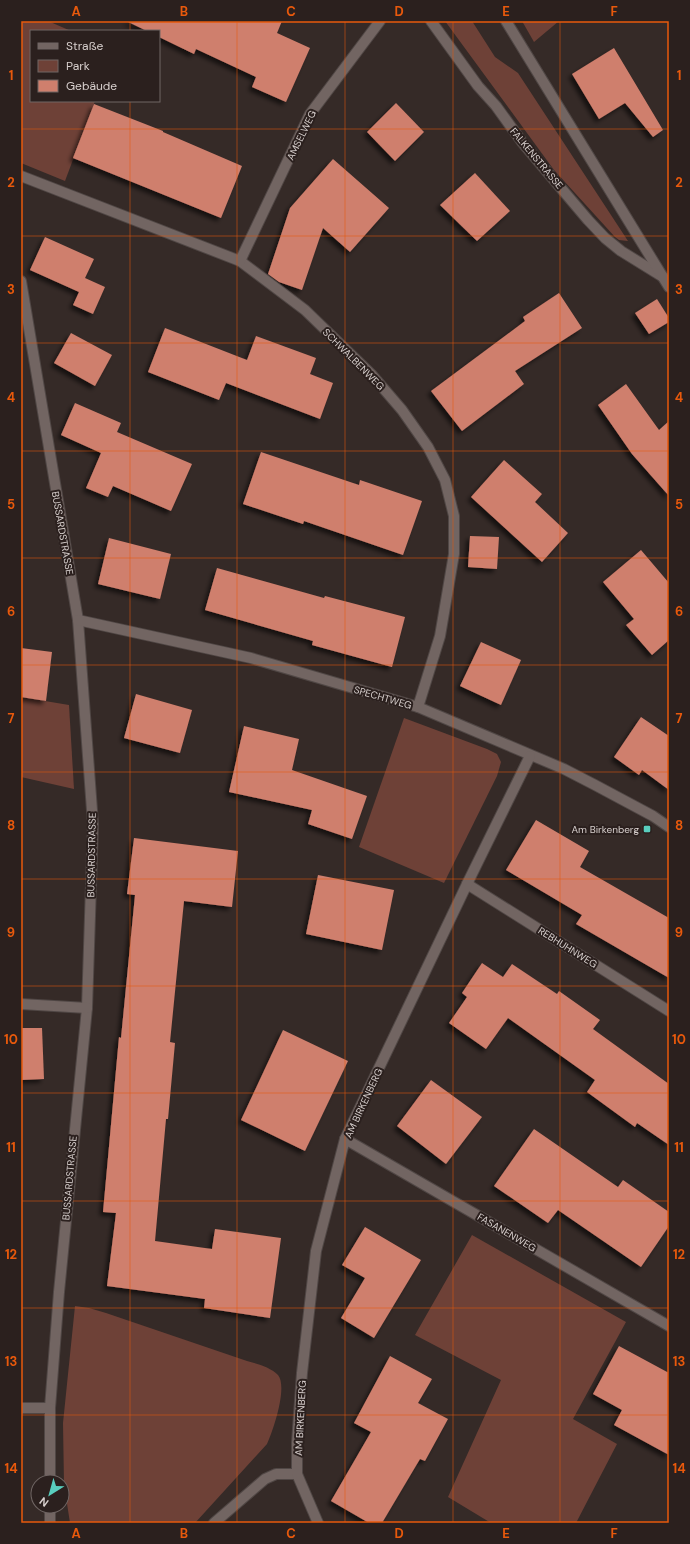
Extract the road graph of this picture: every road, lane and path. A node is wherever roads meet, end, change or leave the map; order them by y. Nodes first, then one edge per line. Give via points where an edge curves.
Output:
1 (380, 21) edge
2 (431, 21) edge
3 (506, 21) edge
4 (21, 176) edge
5 (240, 261) junction
6 (663, 277) junction
7 (21, 281) edge
8 (669, 287) edge
9 (78, 620) junction
10 (418, 706) junction
11 (530, 756) junction
12 (669, 826) edge
13 (467, 884) junction
14 (21, 1004) edge
15 (87, 1008) junction
16 (669, 1011) edge
17 (345, 1139) junction
18 (669, 1326) edge
19 (21, 1408) edge
20 (50, 1408) junction
21 (50, 1474) edge
22 (297, 1474) junction
23 (214, 1523) edge
24 (318, 1523) edge

1 - 5 street, AMSELWEG via 310,114
2 - 6 street, FALKENSTRASSE via 522,142 588,220 621,251
3 - 6 street, FALKENSTRASSE
4 - 5 street, SCHWALBENWEG
5 - 10 street, SCHWALBENWEG via 304,310 371,374 402,410 428,447 445,480 454,516 454,554 440,636
6 - 8 street, FALKENSTRASSE
7 - 9 street, BUSSARDSTRASSE
9 - 10 street, SPECHTWEG via 251,658
9 - 15 street, BUSSARDSTRASSE via 93,824
10 - 11 street, SPECHTWEG
11 - 12 street, SPECHTWEG via 595,784
11 - 13 street, AM BIRKENBERG
13 - 16 street, REBHUHNWEG
13 - 17 street, AM BIRKENBERG
14 - 15 street
15 - 20 street, BUSSARDSTRASSE via 72,1144
17 - 18 street, FASANENWEG
17 - 22 street, AM BIRKENBERG via 316,1251 302,1373
19 - 20 street
20 - 21 street, BUSSARDSTRASSE
22 - 23 street via 276,1474 264,1479
22 - 24 street, AM BIRKENBERG

